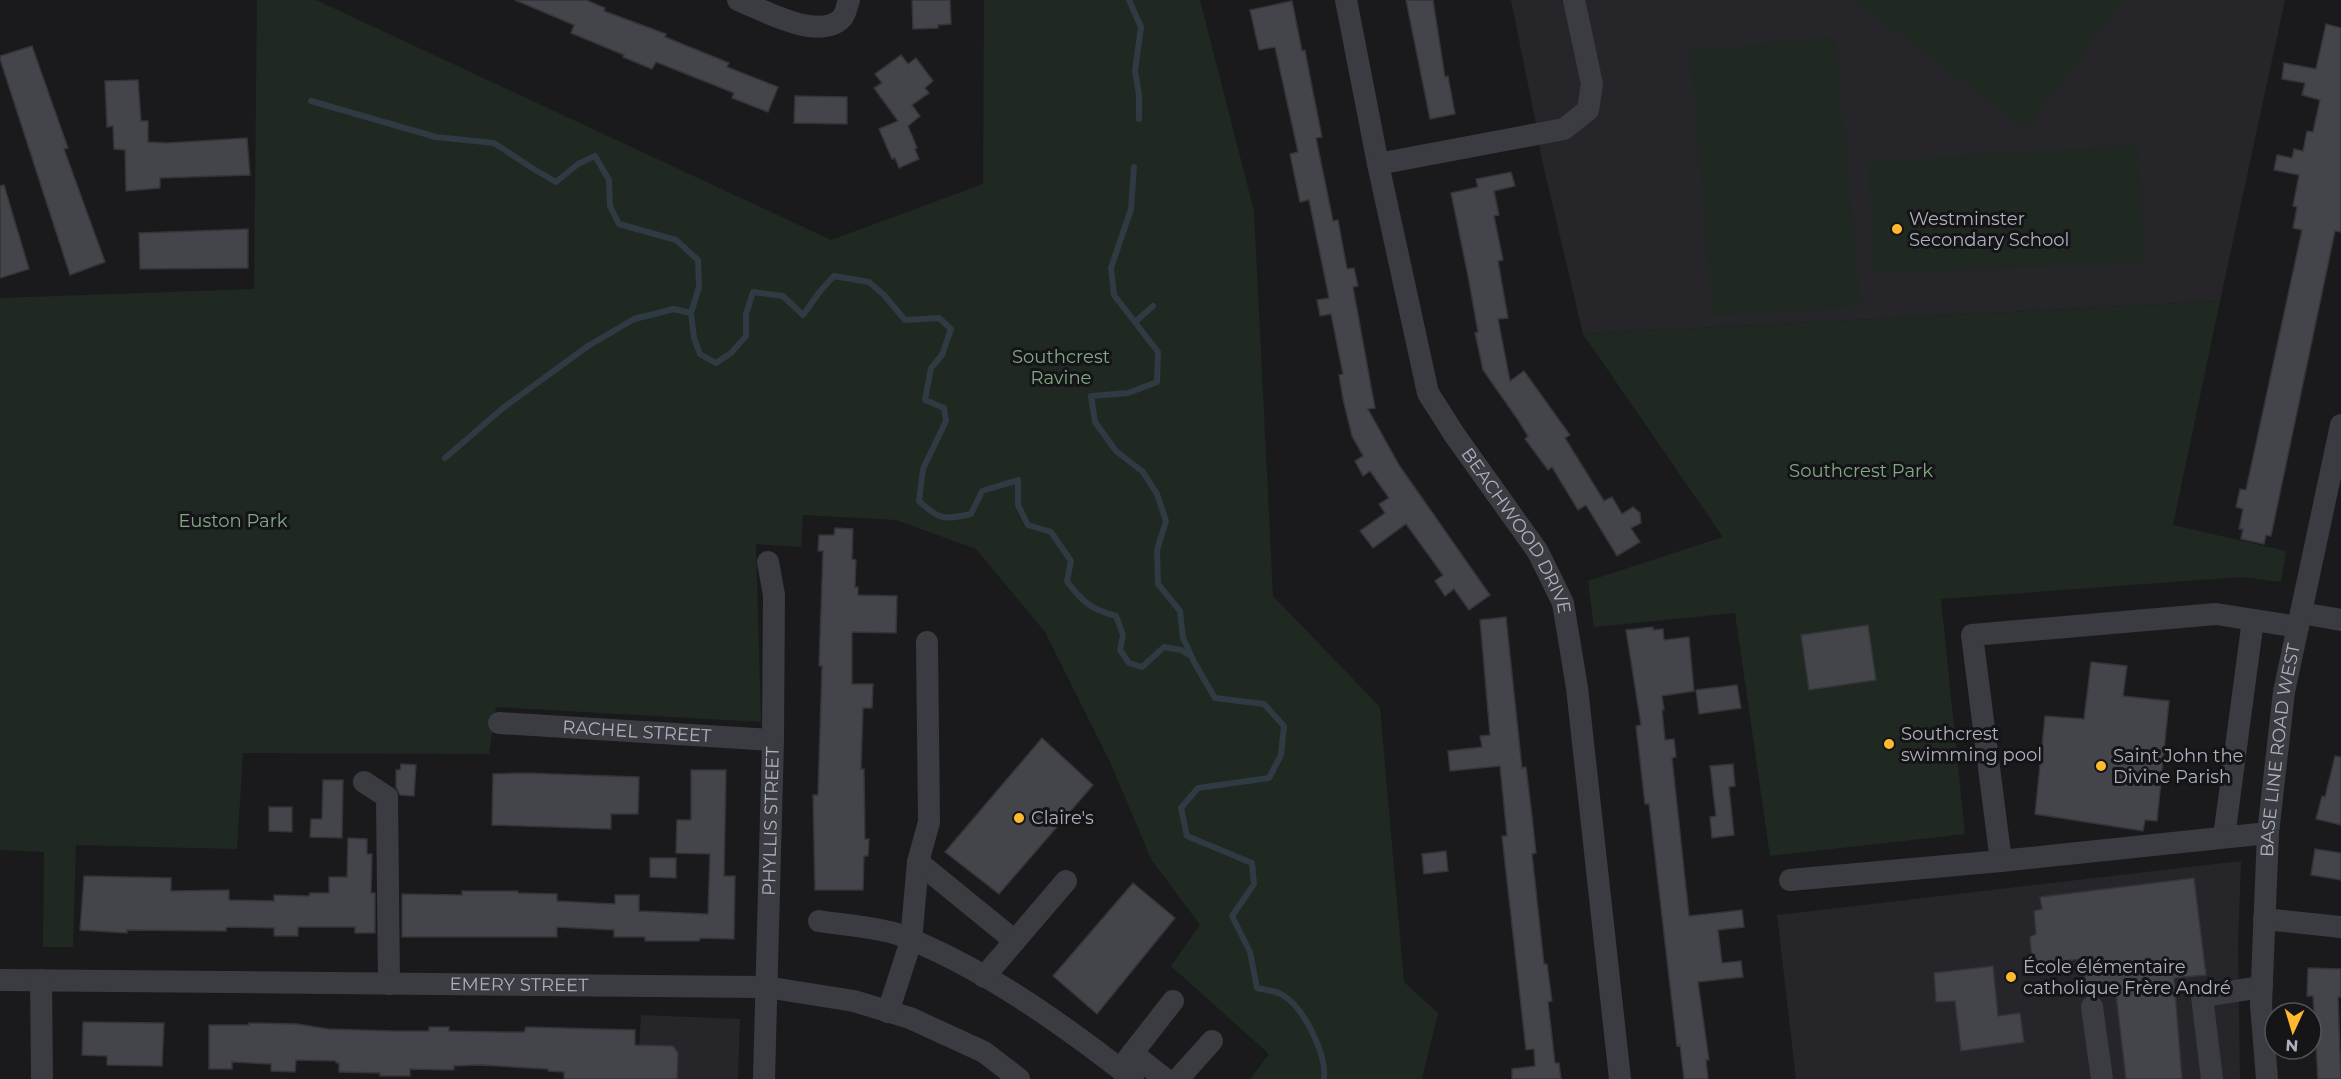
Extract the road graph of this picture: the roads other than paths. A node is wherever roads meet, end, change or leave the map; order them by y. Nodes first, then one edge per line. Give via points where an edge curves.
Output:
1 (738, 0) edge
2 (849, 0) edge
3 (1346, 0) edge
4 (1574, 0) edge
5 (1378, 164) junction
6 (2341, 425) edge
7 (768, 562) dead end
8 (2253, 620) junction
9 (2299, 620) junction
10 (2341, 620) edge
11 (927, 642) dead end
12 (499, 723) dead end
13 (773, 740) junction
14 (364, 782) dead end
15 (2268, 833) junction
16 (2224, 837) junction
17 (2001, 861) junction
18 (918, 862) junction
19 (1790, 880) dead end
20 (1066, 882) dead end
21 (2264, 919) junction
22 (819, 921) dead end
23 (2341, 927) edge
24 (911, 941) junction
25 (1015, 941) junction
26 (984, 977) junction
27 (0, 980) edge
28 (41, 980) junction
29 (388, 984) junction
30 (766, 987) junction
31 (2262, 987) junction
32 (1173, 1001) dead end
33 (2092, 1007) dead end
34 (888, 1012) junction
35 (1212, 1041) dead end
36 (1129, 1067) edge
37 (42, 1079) edge
38 (764, 1079) edge
39 (1019, 1079) edge
40 (1165, 1079) edge
41 (1178, 1079) edge
42 (1620, 1079) edge
43 (2102, 1079) edge
44 (2212, 1079) edge
45 (2267, 1079) edge

1 - 2 street via 799,25 828,26 843,17
3 - 5 street, BEACHWOOD DRIVE
4 - 5 street via 1592,84 1588,110 1564,129
5 - 42 street, BEACHWOOD DRIVE via 1428,393 1538,552 1563,603
6 - 9 street, BASE LINE ROAD WEST
7 - 13 street, PHYLLIS STREET via 774,595
8 - 9 street
8 - 16 street
8 - 17 street via 2216,614 1972,635
9 - 10 street
9 - 15 street, BASE LINE ROAD WEST via 2284,692
11 - 18 street via 929,822
12 - 13 street, RACHEL STREET
13 - 30 street, PHYLLIS STREET
14 - 29 street via 387,797
15 - 16 street
15 - 21 street, BASE LINE ROAD WEST
16 - 17 street
17 - 19 street
18 - 24 street
18 - 25 street
20 - 25 street
21 - 23 street
21 - 31 street, BASE LINE ROAD WEST
22 - 24 street via 898,934
24 - 26 street via 963,963
24 - 34 street
25 - 26 street
26 - 36 street
27 - 28 street, EMERY STREET
28 - 29 street, EMERY STREET
28 - 37 street
29 - 30 street, EMERY STREET
30 - 34 street, EMERY STREET
30 - 38 street, PHYLLIS STREET
31 - 44 street via 2202,996
31 - 45 street, BASE LINE ROAD WEST
32 - 36 street
33 - 43 street
34 - 39 street, EMERY STREET via 984,1052
35 - 41 street
36 - 40 street

